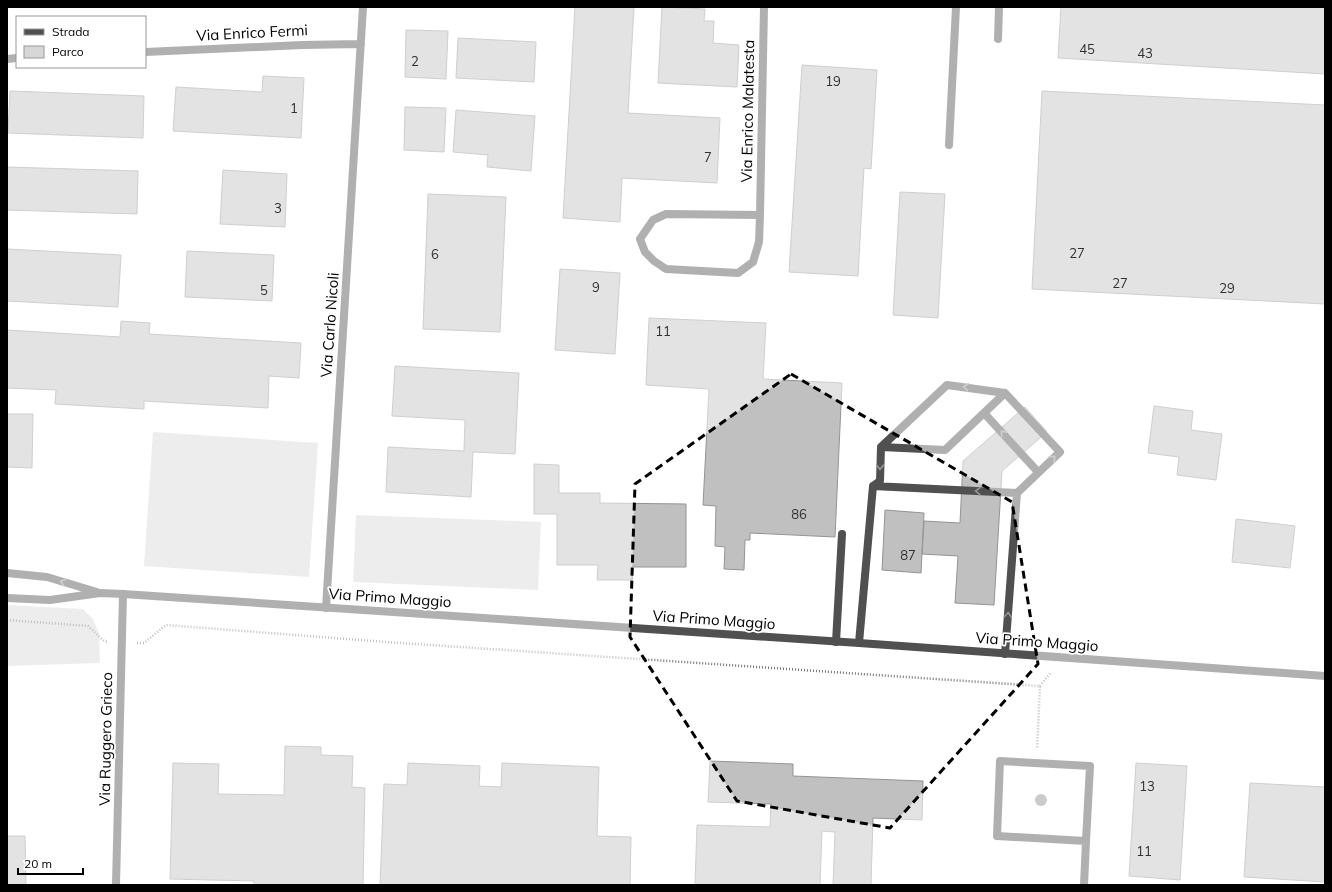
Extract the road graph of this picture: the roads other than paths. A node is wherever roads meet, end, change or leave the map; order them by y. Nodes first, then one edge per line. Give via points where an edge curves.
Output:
1 (363, 7) edge
2 (764, 7) edge
3 (956, 7) edge
4 (999, 7) edge
5 (998, 39) dead end
6 (361, 44) junction
7 (146, 52) edge
8 (949, 145) dead end
9 (760, 215) junction
10 (1005, 393) junction
11 (984, 413) junction
12 (881, 447) junction
13 (1038, 472) junction
14 (873, 486) junction
15 (1017, 493) junction
16 (842, 534) dead end
17 (7, 573) edge
18 (100, 593) junction
19 (124, 594) junction
20 (7, 598) edge
21 (326, 608) junction
22 (836, 642) junction
23 (858, 643) junction
24 (1005, 654) junction
25 (1325, 676) edge
26 (1086, 841) junction
27 (116, 885) edge
28 (1084, 885) edge

1 - 6 street, Via Carlo Nicoli
2 - 9 street, Via Enrico Malatesta
3 - 8 street
4 - 5 street
6 - 7 street, Via Enrico Fermi
6 - 21 street, Via Carlo Nicoli
9 - 9 street, Via Enrico Malatesta via 759,242 753,262 738,273 666,269 654,262 640,239 653,220 666,214
10 - 11 street
10 -> 12 street via 947,385
13 -> 10 street via 1060,452
11 - 12 street via 945,450
13 -> 11 street
12 -> 14 street via 880,481
13 - 15 street
15 -> 14 street
14 - 23 street
24 -> 15 street
16 - 22 street
18 -> 17 street, Via Primo Maggio via 47,577
18 - 19 street, Via Primo Maggio
18 - 20 street, Via Primo Maggio via 50,600
19 - 21 street, Via Primo Maggio
19 - 27 street, Via Ruggero Grieco
21 - 22 street, Via Primo Maggio
22 - 23 street, Via Primo Maggio
23 - 24 street, Via Primo Maggio
24 - 25 street, Via Primo Maggio
26 - 26 street via 997,836 1000,761 1090,766
26 - 28 street

